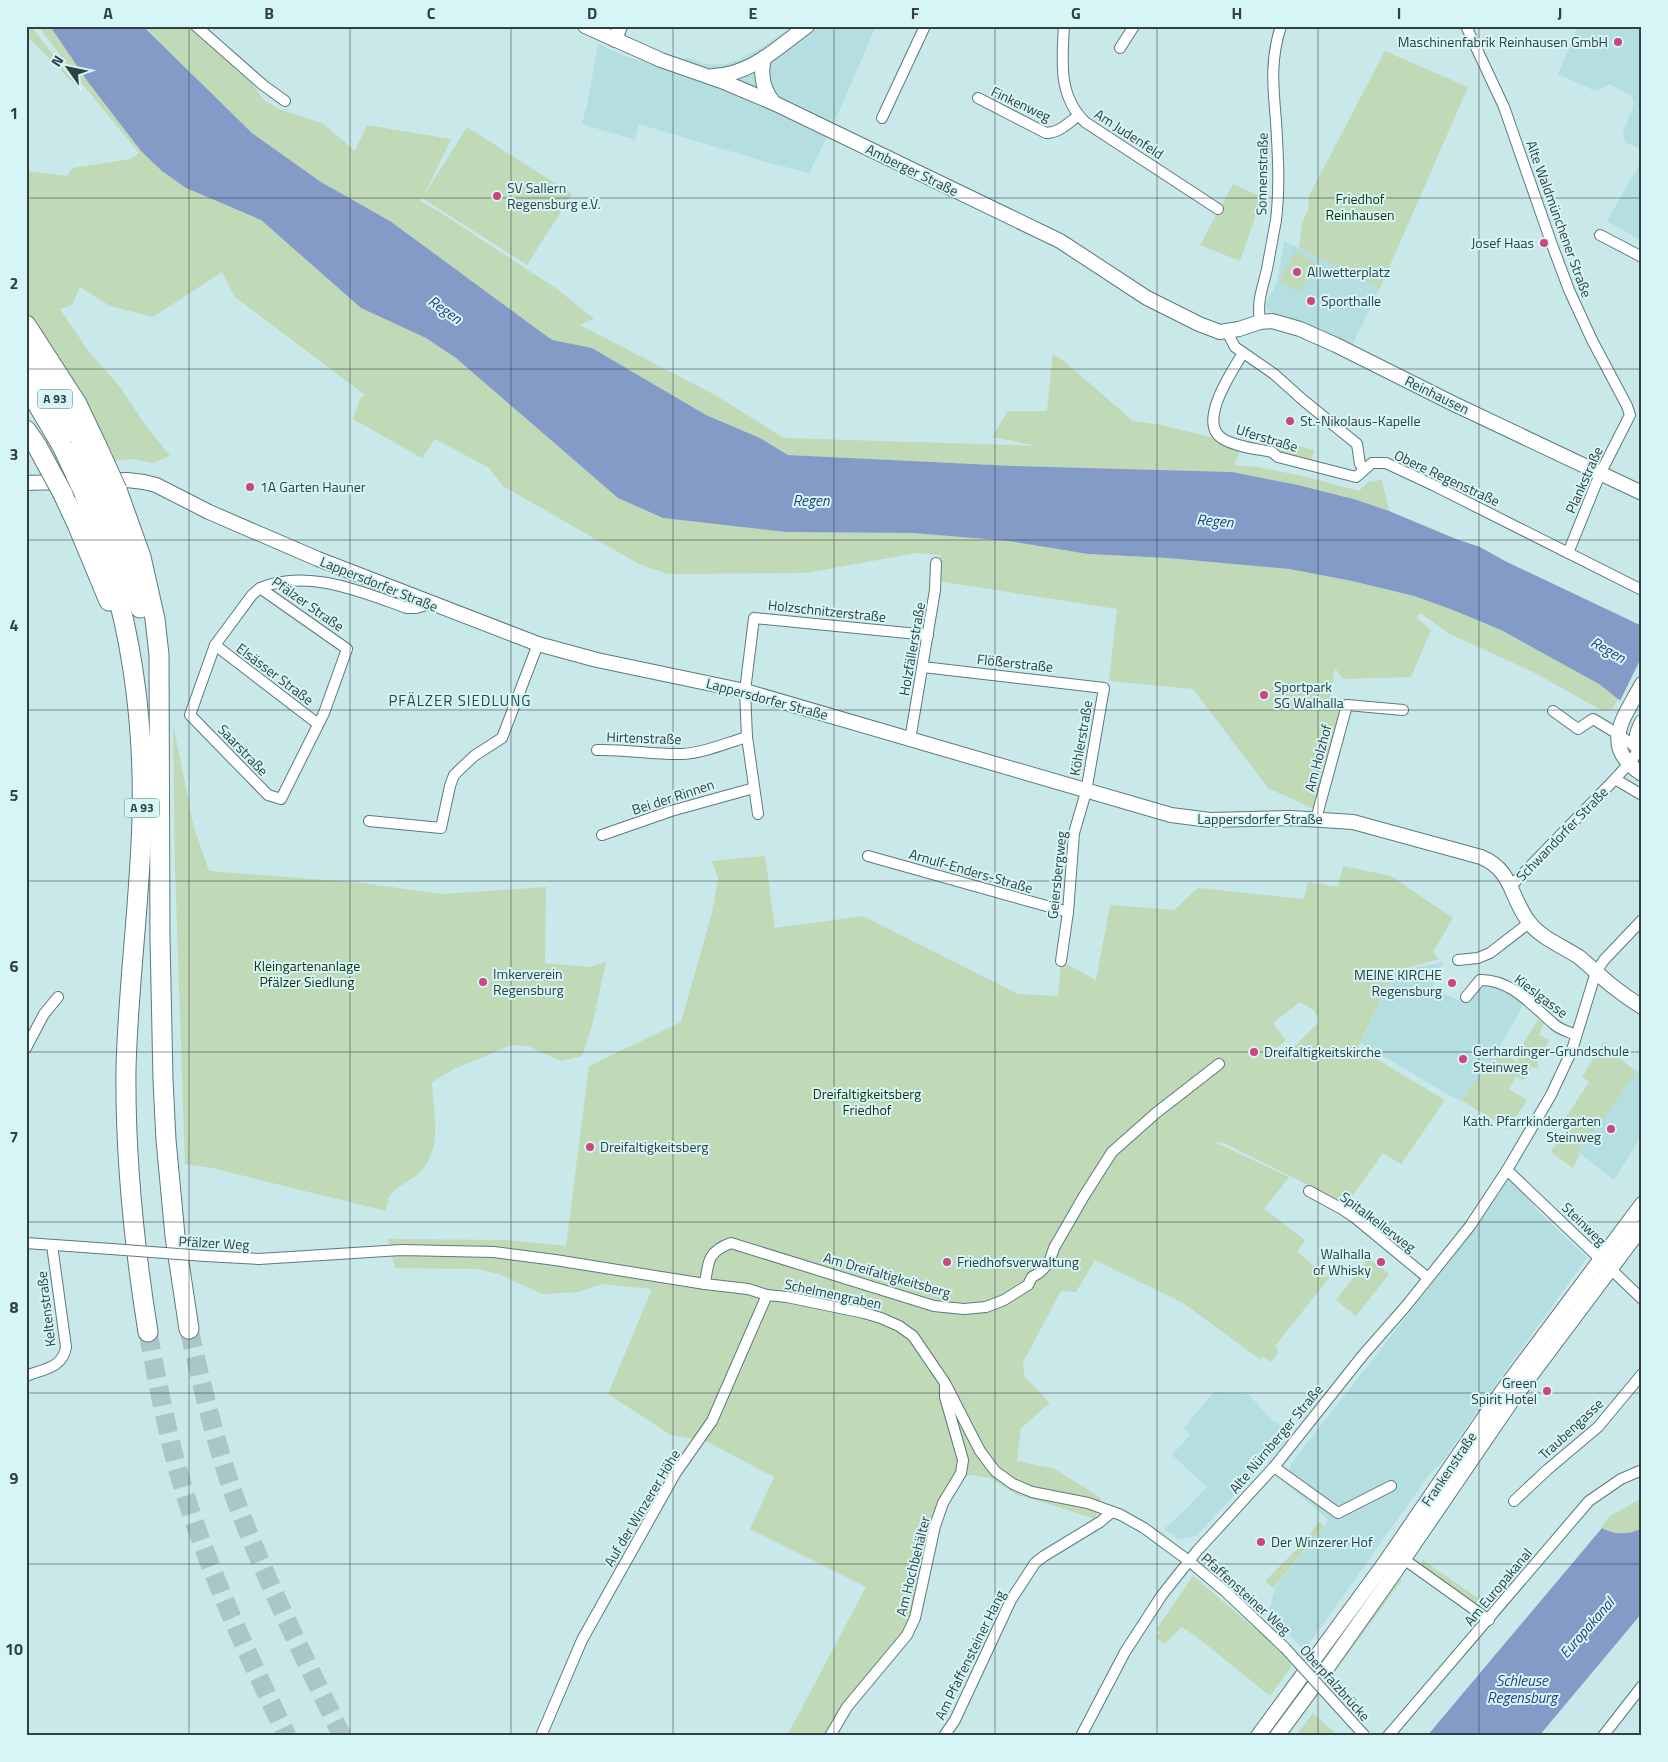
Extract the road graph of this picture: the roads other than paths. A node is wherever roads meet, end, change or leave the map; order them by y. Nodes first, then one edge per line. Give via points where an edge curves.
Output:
1 (196, 26) edge
2 (585, 26) edge
3 (620, 26) edge
4 (807, 26) edge
5 (925, 26) edge
6 (1064, 26) edge
7 (1134, 26) edge
8 (1281, 26) edge
9 (1466, 26) edge
10 (614, 40) junction
11 (1120, 48) dead end
12 (764, 58) junction
13 (708, 76) junction
14 (978, 98) dead end
15 (285, 101) dead end
16 (774, 103) junction
17 (1078, 116) junction
18 (882, 118) dead end
19 (1218, 209) dead end
20 (1600, 235) dead end
21 (1642, 257) edge
22 (1260, 322) junction
23 (26, 326) edge
24 (1227, 332) junction
25 (26, 353) edge
26 (1243, 353) junction
27 (26, 385) edge
28 (1628, 419) joint
29 (26, 430) edge
30 (80, 446) junction
31 (1365, 469) junction
32 (1600, 474) junction
33 (26, 483) edge
34 (100, 492) junction
35 (1642, 493) edge
36 (1568, 553) junction
37 (936, 564) dead end
38 (260, 588) junction
39 (1642, 590) edge
40 (430, 604) junction
41 (928, 635) junction
42 (538, 644) junction
43 (215, 646) junction
44 (130, 655) junction
45 (923, 667) junction
46 (1642, 684) edge
47 (1104, 688) joint
48 (745, 691) junction
49 (1403, 710) dead end
50 (1554, 711) dead end
51 (318, 724) junction
52 (1641, 724) edge
53 (1618, 734) junction
54 (747, 737) junction
55 (910, 740) junction
56 (597, 750) dead end
57 (1640, 751) edge
58 (1629, 764) junction
59 (1642, 774) edge
60 (1615, 780) junction
61 (754, 788) junction
62 (1086, 792) junction
63 (1642, 795) edge
64 (281, 799) joint
65 (758, 814) dead end
66 (1316, 819) junction
67 (369, 821) dead end
68 (602, 835) dead end
69 (868, 856) dead end
70 (1511, 886) junction
71 (1068, 912) junction
72 (1642, 920) edge
73 (1529, 923) junction
74 (1458, 960) dead end
75 (1061, 961) dead end
76 (1596, 972) junction
77 (58, 997) dead end
78 (1466, 997) dead end
79 (1642, 1007) edge
80 (1576, 1035) junction
81 (26, 1048) edge
82 (1220, 1064) dead end
83 (1507, 1170) junction
84 (1309, 1191) dead end
85 (1642, 1204) edge
86 (1642, 1227) edge
87 (26, 1243) edge
88 (52, 1245) junction
89 (401, 1250) joint
90 (1601, 1259) junction
91 (1610, 1270) junction
92 (1428, 1278) junction
93 (705, 1284) junction
94 (767, 1295) junction
95 (1642, 1299) edge
96 (189, 1329) tunnel mouth
97 (148, 1332) tunnel mouth
98 (1642, 1374) edge
99 (26, 1376) edge
100 (945, 1383) junction
101 (1274, 1467) junction
102 (1642, 1470) edge
103 (1391, 1486) dead end
104 (1514, 1501) dead end
105 (1112, 1512) junction
106 (1393, 1551) junction
107 (1404, 1560) junction
108 (1189, 1561) junction
109 (1489, 1620) junction
110 (1285, 1648) joint
111 (1642, 1686) edge
112 (541, 1736) edge
113 (830, 1736) edge
114 (944, 1736) edge
115 (1081, 1736) edge
116 (1258, 1736) edge
117 (1277, 1736) edge
118 (1365, 1736) edge
119 (1388, 1736) edge
120 (1603, 1736) edge

1 - 15 street
2 - 10 street, Amberger Straße
3 - 10 street
4 - 12 street
5 - 18 street
6 - 17 street, Am Judenfeld via 1062,78
7 - 11 street
8 - 22 street, Sonnenstraße via 1272,69 1278,158 1276,219 1258,305
9 - 28 street, Alte Waldmünchener Straße via 1504,107 1569,290 1627,406
10 - 13 street, Amberger Straße
12 - 13 street via 738,73
12 - 16 street via 762,78
13 - 16 street, Amberger Straße
14 - 17 street, Finkenweg via 1046,133 1060,130
16 - 24 street, Amberger Straße via 1060,241 1147,298 1212,330
17 - 19 street, Am Judenfeld
20 - 21 street
22 - 24 street, Reinhausen
22 - 32 street, Reinhausen via 1280,323 1317,336
23 - 30 highway via 77,404
24 - 26 street via 1235,347
25 - 30 highway, A 93
26 - 31 street via 1274,374 1357,444 1360,464
26 - 31 street, Uferstraße via 1215,407 1218,435 1225,440 1272,452 1278,457 1356,477
27 - 30 highway, A 93
28 - 32 street, Plankstraße
29 - 44 highway, bridge via 63,494
30 - 34 highway, A 93, bridge
30 - 34 highway, bridge
31 - 36 street, Obere Regenstraße via 1372,463 1386,463
32 - 35 street, Reinhausen
32 - 36 street, Plankstraße
33 - 40 street, Lappersdorfer Straße via 127,480 156,485 305,554
34 - 44 highway, A 93 via 113,578
34 - 96 highway, A 93 via 140,605 159,750 166,1140 178,1266
36 - 39 street, Obere Regenstraße
37 - 41 street, Holzfällerstraße via 936,590
38 - 40 street, Pfälzer Straße via 287,581 324,583 407,608
38 - 43 street
38 - 51 street, Pfälzer Straße via 347,649
40 - 42 street, Lappersdorfer Straße
41 - 45 street, Holzfällerstraße
41 - 48 street, Holzschnitzerstraße via 754,618
42 - 48 street, Lappersdorfer Straße via 597,660
42 - 67 street via 502,738 474,756 454,775 441,828
43 - 51 street, Elsässer Straße
43 - 64 street, Saarstraße via 190,715 268,795
44 - 97 highway, A 93 via 139,716 142,816 127,1048 127,1153
45 - 47 street, Flößerstraße
45 - 55 street, Holzfällerstraße
46 - 53 street
47 - 62 street, Köhlerstraße
48 - 54 street
48 - 55 street, Lappersdorfer Straße
49 - 66 street, Am Holzhof via 1346,705
50 - 53 street via 1578,729 1593,719
51 - 64 street, Pfälzer Straße
52 - 57 street via 1636,740
53 - 57 street
53 - 58 street via 1620,753
54 - 56 street, Hirtenstraße via 682,754
54 - 61 street
55 - 62 street, Lappersdorfer Straße
57 - 58 street, Schwandorfer Straße
58 - 59 street
58 - 60 street, Schwandorfer Straße
60 - 63 street
60 - 70 street, Schwandorfer Straße
61 - 65 street
61 - 68 street, Bei der Rinnen via 722,795
62 - 66 street, Lappersdorfer Straße via 1191,819
62 - 71 street, Geiersbergweg via 1074,833
66 - 70 street, Lappersdorfer Straße via 1354,822 1481,856 1499,868
69 - 71 street, Arnulf-Enders-Straße
70 - 73 street, Schwandorfer Straße
71 - 75 street, Geiersbergweg
72 - 76 street
73 - 74 street via 1490,953
73 - 76 street, Schwandorfer Straße
76 - 79 street, Schwandorfer Straße
76 - 80 street
77 - 81 street via 44,1014
78 - 80 street, Kieslgasse via 1480,980 1502,983 1538,1008 1556,1027
80 - 83 street via 1551,1095
82 - 93 street, Am Dreifaltigkeitsberg via 1112,1152 1048,1263 1028,1285 1004,1300 986,1307 964,1309 934,1306 730,1243 712,1254
83 - 90 street, Steinweg
83 - 92 street, Alte Nürnberger Straße via 1470,1226
84 - 92 street, Spitalkellerweg via 1354,1217
85 - 90 street, Frankenstraße
86 - 91 street, Frankenstraße
87 - 88 street, Pfälzer Weg
88 - 89 street, Pfälzer Weg, bridge via 259,1259
88 - 99 street, Keltenstraße via 65,1355 60,1363
89 - 93 street, Schelmengraben via 494,1252
90 - 91 street, Steinweg
90 - 106 street, Frankenstraße via 1503,1390
91 - 95 street, Steinweg
91 - 107 street, Frankenstraße via 1511,1402
92 - 101 street, Alte Nürnberger Straße
93 - 94 street, Schelmengraben via 748,1289
94 - 100 street, Schelmengraben via 864,1313 899,1326 913,1336
94 - 112 street, Auf der Winzerer Höhe via 712,1421 676,1474 582,1640
98 - 104 street, Traubengasse via 1598,1427
100 - 105 street, Schelmengraben via 980,1452 995,1471 1032,1492 1088,1503
100 - 113 street, Am Hochbehälter via 944,1397 963,1460 962,1473 943,1503 935,1526 915,1618 907,1635 847,1707
101 - 103 street via 1338,1513
101 - 108 street, Alte Nürnberger Straße
102 - 109 street, Am Europakanal via 1621,1479 1589,1502
105 - 108 street, Schelmengraben via 1144,1528
105 - 114 street, Am Pfaffensteiner Hang via 1035,1563 1011,1600 955,1720
106 - 107 street
106 - 116 street, Frankenstraße
107 - 109 street
107 - 117 street, Frankenstraße
108 - 110 street, Pfaffensteiner Weg
108 - 115 street, Alte Nürnberger Straße via 1138,1629
109 - 119 street, Am Europakanal
110 - 118 street, Oberpfalzbrücke, bridge
111 - 120 street

